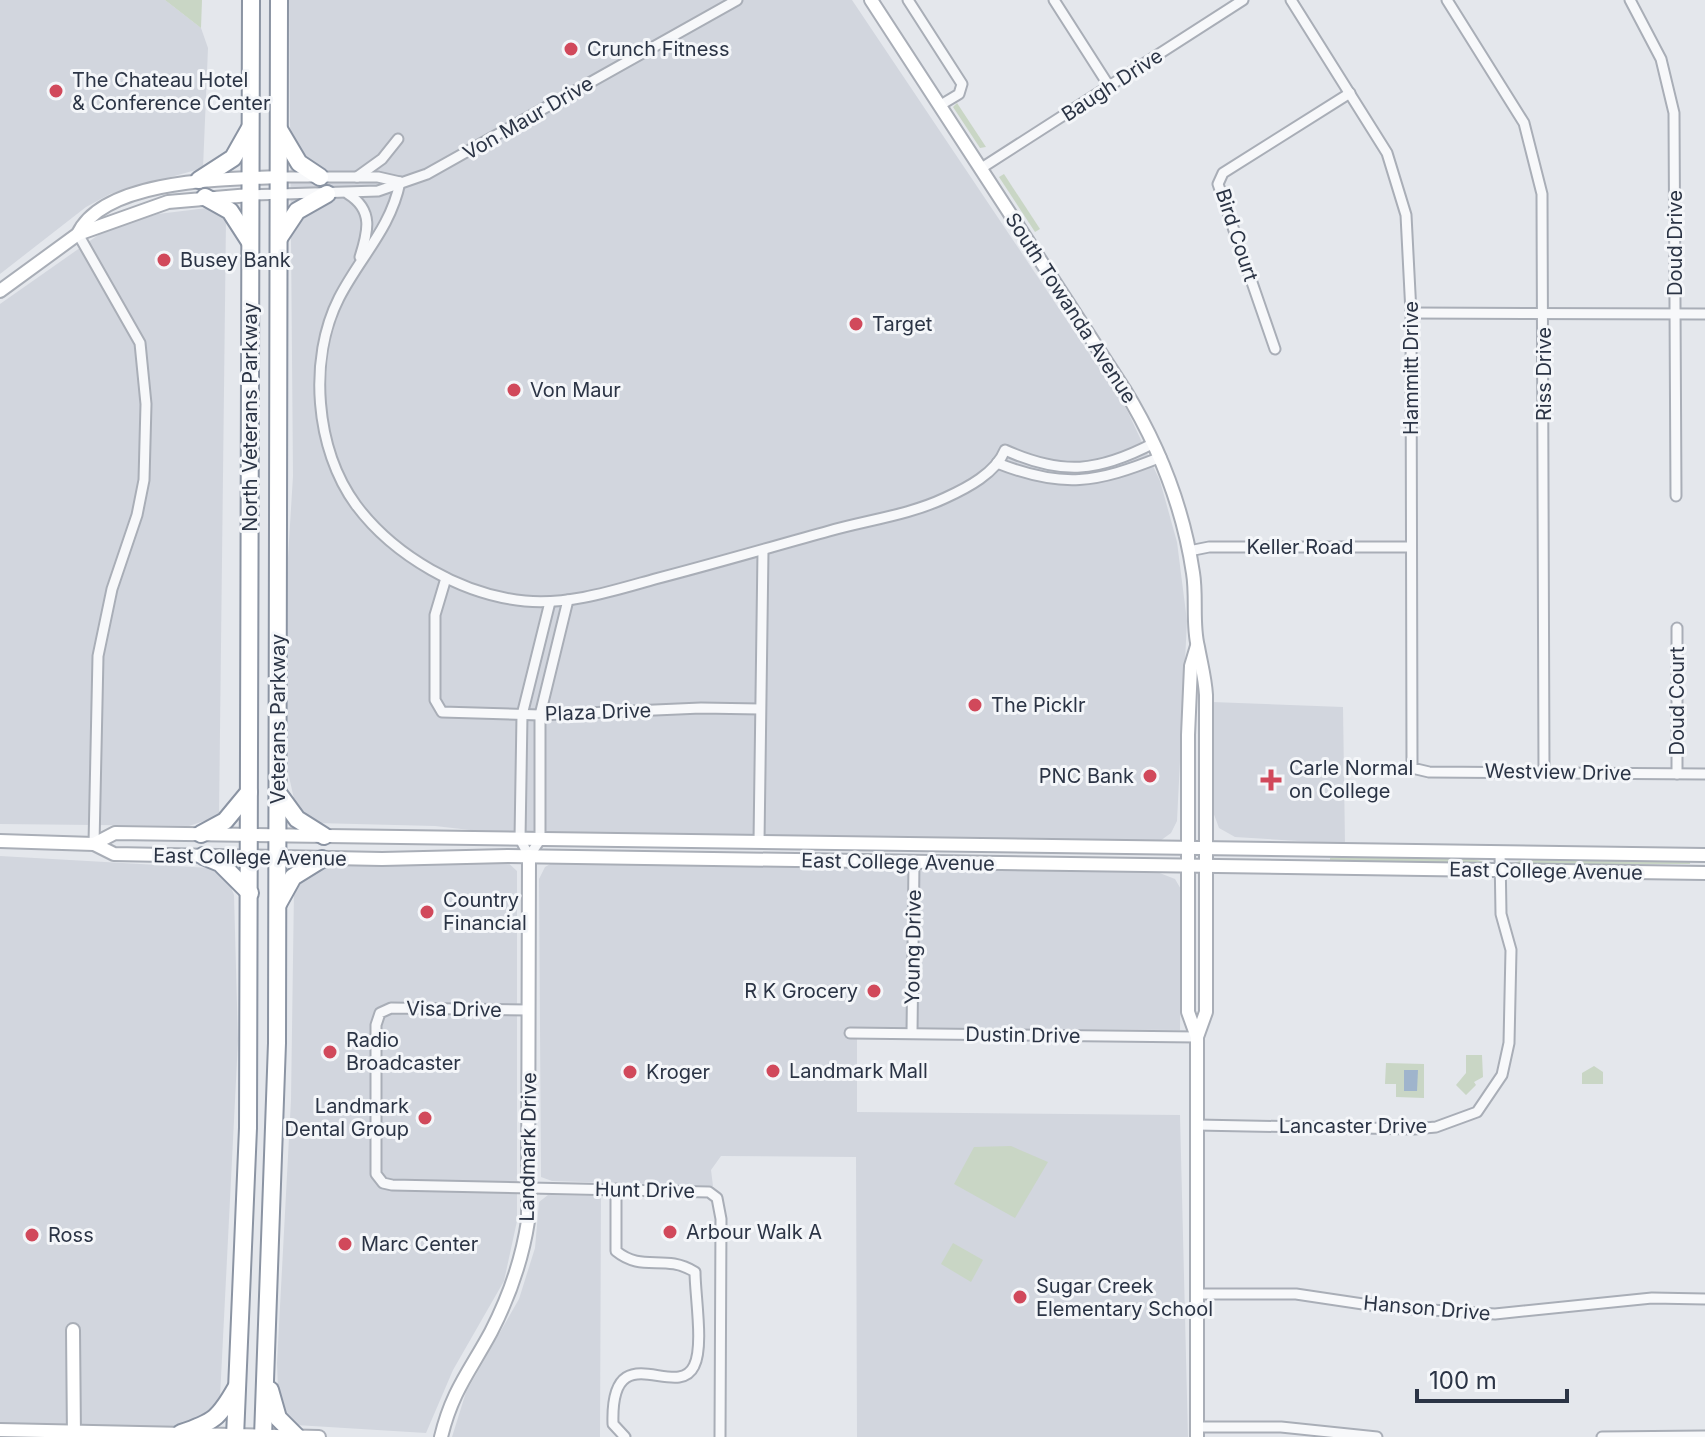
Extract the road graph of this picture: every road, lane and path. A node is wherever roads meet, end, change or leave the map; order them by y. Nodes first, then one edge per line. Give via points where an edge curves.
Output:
1 (251, 0) edge
2 (279, 0) edge
3 (737, 0) edge
4 (871, 0) edge
5 (908, 0) edge
6 (1054, 0) edge
7 (1243, 0) edge
8 (1291, 0) edge
9 (1447, 0) edge
10 (1630, 0) edge
11 (1109, 86) junction
12 (1350, 93) junction
13 (939, 106) junction
14 (250, 127) junction
15 (279, 130) junction
16 (398, 139) dead end
17 (980, 169) junction
18 (320, 177) junction
19 (357, 177) junction
20 (199, 180) junction
21 (400, 182) junction
22 (279, 185) junction
23 (250, 186) junction
24 (327, 194) junction
25 (348, 194) junction
26 (205, 197) junction
27 (78, 234) junction
28 (279, 239) junction
29 (251, 243) junction
30 (357, 267) junction
31 (0, 291) edge
32 (1411, 313) junction
33 (1544, 313) junction
34 (1676, 314) junction
35 (1705, 314) edge
36 (1275, 349) dead end
37 (1154, 443) junction
38 (1161, 457) junction
39 (997, 463) junction
40 (1676, 496) dead end
41 (1411, 547) junction
42 (763, 551) junction
43 (1189, 551) junction
44 (446, 578) junction
45 (568, 600) junction
46 (550, 602) junction
47 (1677, 628) dead end
48 (1197, 646) junction
49 (760, 709) junction
50 (522, 715) junction
51 (540, 715) junction
52 (1412, 768) joint
53 (1544, 772) junction
54 (1677, 774) junction
55 (1705, 774) edge
56 (249, 792) junction
57 (278, 793) junction
58 (201, 834) junction
59 (249, 834) junction
60 (278, 835) junction
61 (324, 836) junction
62 (520, 839) junction
63 (540, 840) junction
64 (0, 841) edge
65 (759, 842) junction
66 (843, 843) junction
67 (94, 844) junction
68 (1188, 849) junction
69 (1206, 849) junction
70 (1500, 853) junction
71 (1705, 855) edge
72 (203, 856) junction
73 (529, 856) junction
74 (249, 857) junction
75 (278, 858) junction
76 (322, 859) junction
77 (745, 862) junction
78 (914, 862) junction
79 (1189, 866) junction
80 (1206, 866) junction
81 (1500, 870) junction
82 (1705, 873) edge
83 (250, 893) junction
84 (278, 906) junction
85 (529, 1010) junction
86 (850, 1033) dead end
87 (912, 1033) junction
88 (1197, 1037) junction
89 (1197, 1125) junction
90 (380, 1180) joint
91 (529, 1188) junction
92 (616, 1189) junction
93 (1197, 1294) junction
94 (1705, 1299) edge
95 (73, 1330) dead end
96 (267, 1378) junction
97 (238, 1384) junction
98 (0, 1430) edge
99 (1197, 1432) edge
100 (181, 1433) junction
101 (74, 1434) edge
102 (235, 1436) edge
103 (263, 1436) edge
104 (296, 1436) edge
105 (1705, 1436) edge
106 (319, 1437) edge
107 (441, 1437) edge
108 (625, 1437) edge
109 (720, 1437) edge
110 (1377, 1437) edge
111 (1602, 1437) edge

1 - 14 highway, North Veterans Parkway
2 - 15 highway, Veterans Parkway
3 - 21 street, Von Maur Drive via 461,157
4 - 13 main road, South Towanda Avenue
5 - 13 street via 962,84 959,94
6 - 11 street
7 - 11 street, Baugh Drive
8 - 12 street, Hammitt Drive
9 - 33 street, Riss Drive via 1505,89 1533,151 1543,209
10 - 34 street, Doud Drive via 1656,47 1672,100
11 - 17 street, Baugh Drive
12 - 32 street, Hammitt Drive via 1387,153 1403,199
12 - 36 street, Bird Court via 1220,177 1219,194
13 - 17 main road, South Towanda Avenue
14 - 20 highway via 233,158
14 - 23 highway, North Veterans Parkway
15 - 18 highway via 299,163
15 - 22 highway, Veterans Parkway
16 - 19 street
17 - 37 main road, South Towanda Avenue
18 - 19 street, Von Maur Drive
18 - 22 street, Von Maur Drive
19 - 21 street, Von Maur Drive
20 - 23 main road
20 - 27 main road via 148,189 111,205 84,221
21 - 25 street, Von Maur Drive
21 - 30 street via 396,206
22 - 23 main road
22 - 24 street, Von Maur Drive
22 - 28 highway, Veterans Parkway
23 - 26 main road
23 - 29 highway, North Veterans Parkway
24 - 25 street, Von Maur Drive
24 - 28 highway via 297,211
25 - 30 street via 361,204 368,220
26 - 27 main road via 152,205
26 - 29 highway via 230,211
27 - 31 main road
27 - 67 street via 140,343 146,404 144,480 98,656
28 - 57 highway, Veterans Parkway
29 - 56 highway, North Veterans Parkway
30 - 44 street via 337,301 321,351 321,403 329,445 344,486 365,516
32 - 33 street
32 - 41 street, Hammitt Drive
33 - 34 street
33 - 53 street, Riss Drive
34 - 35 street
34 - 40 street, Doud Drive
37 - 38 main road, South Towanda Avenue
37 - 39 street via 1110,463 1077,469 1033,462 1005,450
38 - 39 street via 1109,477 1076,482 1037,478
38 - 43 main road, South Towanda Avenue
39 - 42 street via 965,488 919,508
41 - 43 street, Keller Road
41 - 52 street, Hammitt Drive
42 - 45 street
42 - 49 street
43 - 48 main road, South Towanda Avenue
44 - 46 street via 510,599
44 - 50 street, Plaza Drive via 435,615 438,708 447,714
45 - 46 street
45 - 51 street
46 - 50 street
47 - 54 street, Doud Court
48 - 68 main road, South Towanda Avenue via 1191,666
48 - 69 main road, South Towanda Avenue via 1206,695
49 - 51 street, Plaza Drive
49 - 65 street
50 - 51 street, Plaza Drive
50 - 62 street
51 - 63 street
52 - 53 street, Westview Drive
53 - 54 street, Westview Drive
54 - 55 street, Westview Drive
56 - 58 highway via 225,821
56 - 59 highway, North Veterans Parkway
57 - 60 highway, Veterans Parkway
57 - 61 highway via 297,819
58 - 59 main road, East College Avenue
58 - 67 main road, East College Avenue via 115,833
59 - 60 main road, East College Avenue
59 - 74 highway
60 - 61 main road, East College Avenue
60 - 75 highway, Veterans Parkway
61 - 62 main road, East College Avenue
62 - 63 main road, East College Avenue
62 - 73 street, Landmark Drive
63 - 65 main road, East College Avenue
63 - 73 street
64 - 67 main road, East College Avenue
65 - 66 main road, East College Avenue
66 - 68 main road, East College Avenue
66 - 77 main road via 818,849 760,849
67 - 72 main road, East College Avenue via 114,854
68 - 69 main road, East College Avenue
68 - 79 main road, South Towanda Avenue
69 - 70 main road, East College Avenue
69 - 80 main road, South Towanda Avenue
70 - 71 main road, East College Avenue
70 - 81 street, Lancaster Drive
72 - 74 main road, East College Avenue
72 - 83 highway via 220,863
73 - 76 main road, East College Avenue
73 - 77 main road, East College Avenue
73 - 85 main road, Landmark Drive
74 - 75 main road, East College Avenue
74 - 83 highway
75 - 76 main road, East College Avenue
75 - 84 highway, Veterans Parkway
76 - 84 highway via 293,877
77 - 78 main road, East College Avenue
78 - 79 main road, East College Avenue
78 - 87 street, Young Drive
79 - 80 main road, East College Avenue
79 - 88 main road, South Towanda Avenue via 1188,1012
80 - 81 main road, East College Avenue
80 - 88 main road, South Towanda Avenue via 1206,1012
81 - 82 main road, East College Avenue
81 - 89 street, Lancaster Drive via 1501,914 1511,950 1509,1043 1502,1075 1477,1112 1414,1129
83 - 97 highway
84 - 96 highway, Veterans Parkway
85 - 90 street, Visa Drive via 391,1008 380,1013
85 - 91 main road, Landmark Drive
86 - 87 street, Dustin Drive
87 - 88 street, Dustin Drive
88 - 89 main road
89 - 93 main road
90 - 91 street, Hunt Drive via 392,1185
91 - 92 street, Hunt Drive
91 - 107 main road, Landmark Drive via 522,1259 491,1331 457,1385
92 - 108 street via 616,1251 630,1263 679,1262 695,1272 694,1368 684,1375 630,1376 617,1383 613,1424
92 - 109 street, Hunt Drive via 698,1190 717,1198
93 - 94 street, Hanson Drive via 1296,1294 1383,1307 1495,1314 1652,1298
93 - 99 main road
95 - 101 main road
96 - 103 highway, Veterans Parkway
96 - 104 highway via 278,1418
97 - 100 highway via 211,1423
97 - 102 highway
98 - 101 main road
99 - 110 street via 1281,1427
100 - 101 main road
100 - 102 main road
102 - 103 main road
103 - 104 main road
104 - 106 main road
105 - 111 street

